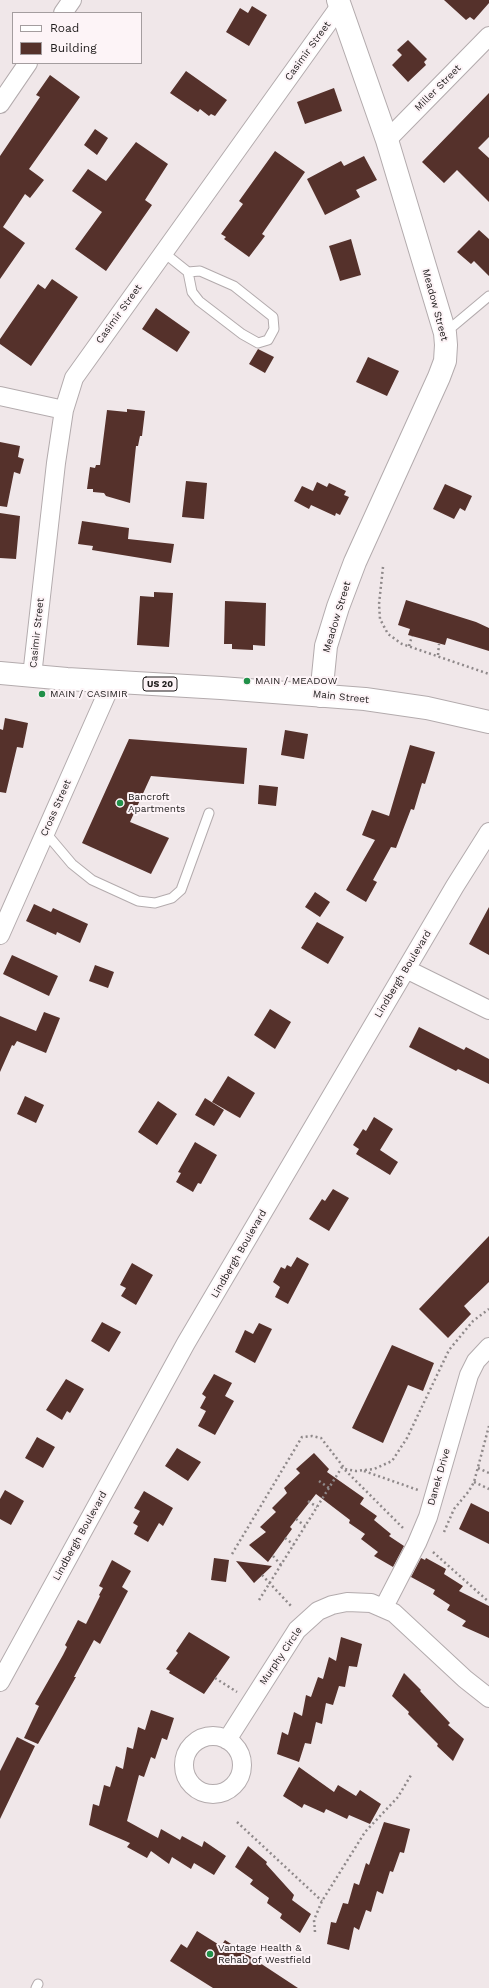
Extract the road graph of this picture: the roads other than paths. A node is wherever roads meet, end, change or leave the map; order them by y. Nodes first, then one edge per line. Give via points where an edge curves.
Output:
1 (72, 0) edge
2 (339, 3) edge
3 (64, 12) edge
4 (489, 36) edge
5 (27, 64) edge
6 (0, 104) edge
7 (387, 140) junction
8 (163, 252) junction
9 (188, 272) junction
10 (489, 296) edge
11 (445, 333) junction
12 (0, 396) edge
13 (64, 410) junction
14 (0, 673) edge
15 (32, 676) junction
16 (112, 682) junction
17 (321, 696) junction
18 (489, 722) edge
19 (209, 813) dead end
20 (46, 832) junction
21 (489, 832) edge
22 (0, 935) edge
23 (406, 969) junction
24 (489, 1010) edge
25 (489, 1346) edge
26 (384, 1607) junction
27 (0, 1682) edge
28 (489, 1698) edge
29 (227, 1740) dead end

1 - 3 street
2 - 7 street, Meadow Street
2 - 8 street, Casimir Street
4 - 7 street, Miller Street
5 - 6 street
7 - 11 street, Meadow Street
8 - 9 lane
8 - 13 street, Casimir Street via 74,378
9 - 9 lane via 192,292 199,301 242,334 258,343 268,340 274,329 274,317 234,286 200,270
10 - 11 lane
11 - 17 street, Meadow Street via 446,352 439,377 355,562 338,608 326,646
12 - 13 street
13 - 15 street, Casimir Street
14 - 15 street, Main Street / US 20
15 - 16 street, Main Street / US 20
16 - 17 street, Main Street / US 20
16 - 20 street, Cross Street
17 - 18 street, Main Street / US 20 via 427,708
19 - 20 lane via 181,890 172,898 155,903 138,901 92,880 72,864
20 - 22 street, Cross Street
21 - 23 street, Lindbergh Boulevard
23 - 24 street
23 - 27 street, Lindbergh Boulevard via 186,1343
25 - 26 street, Danek Drive via 476,1361 463,1389 434,1499 417,1543
26 - 28 street, Murphy Circle via 394,1613
26 - 29 street, Murphy Circle via 372,1603 347,1602 318,1611 306,1620 290,1640

